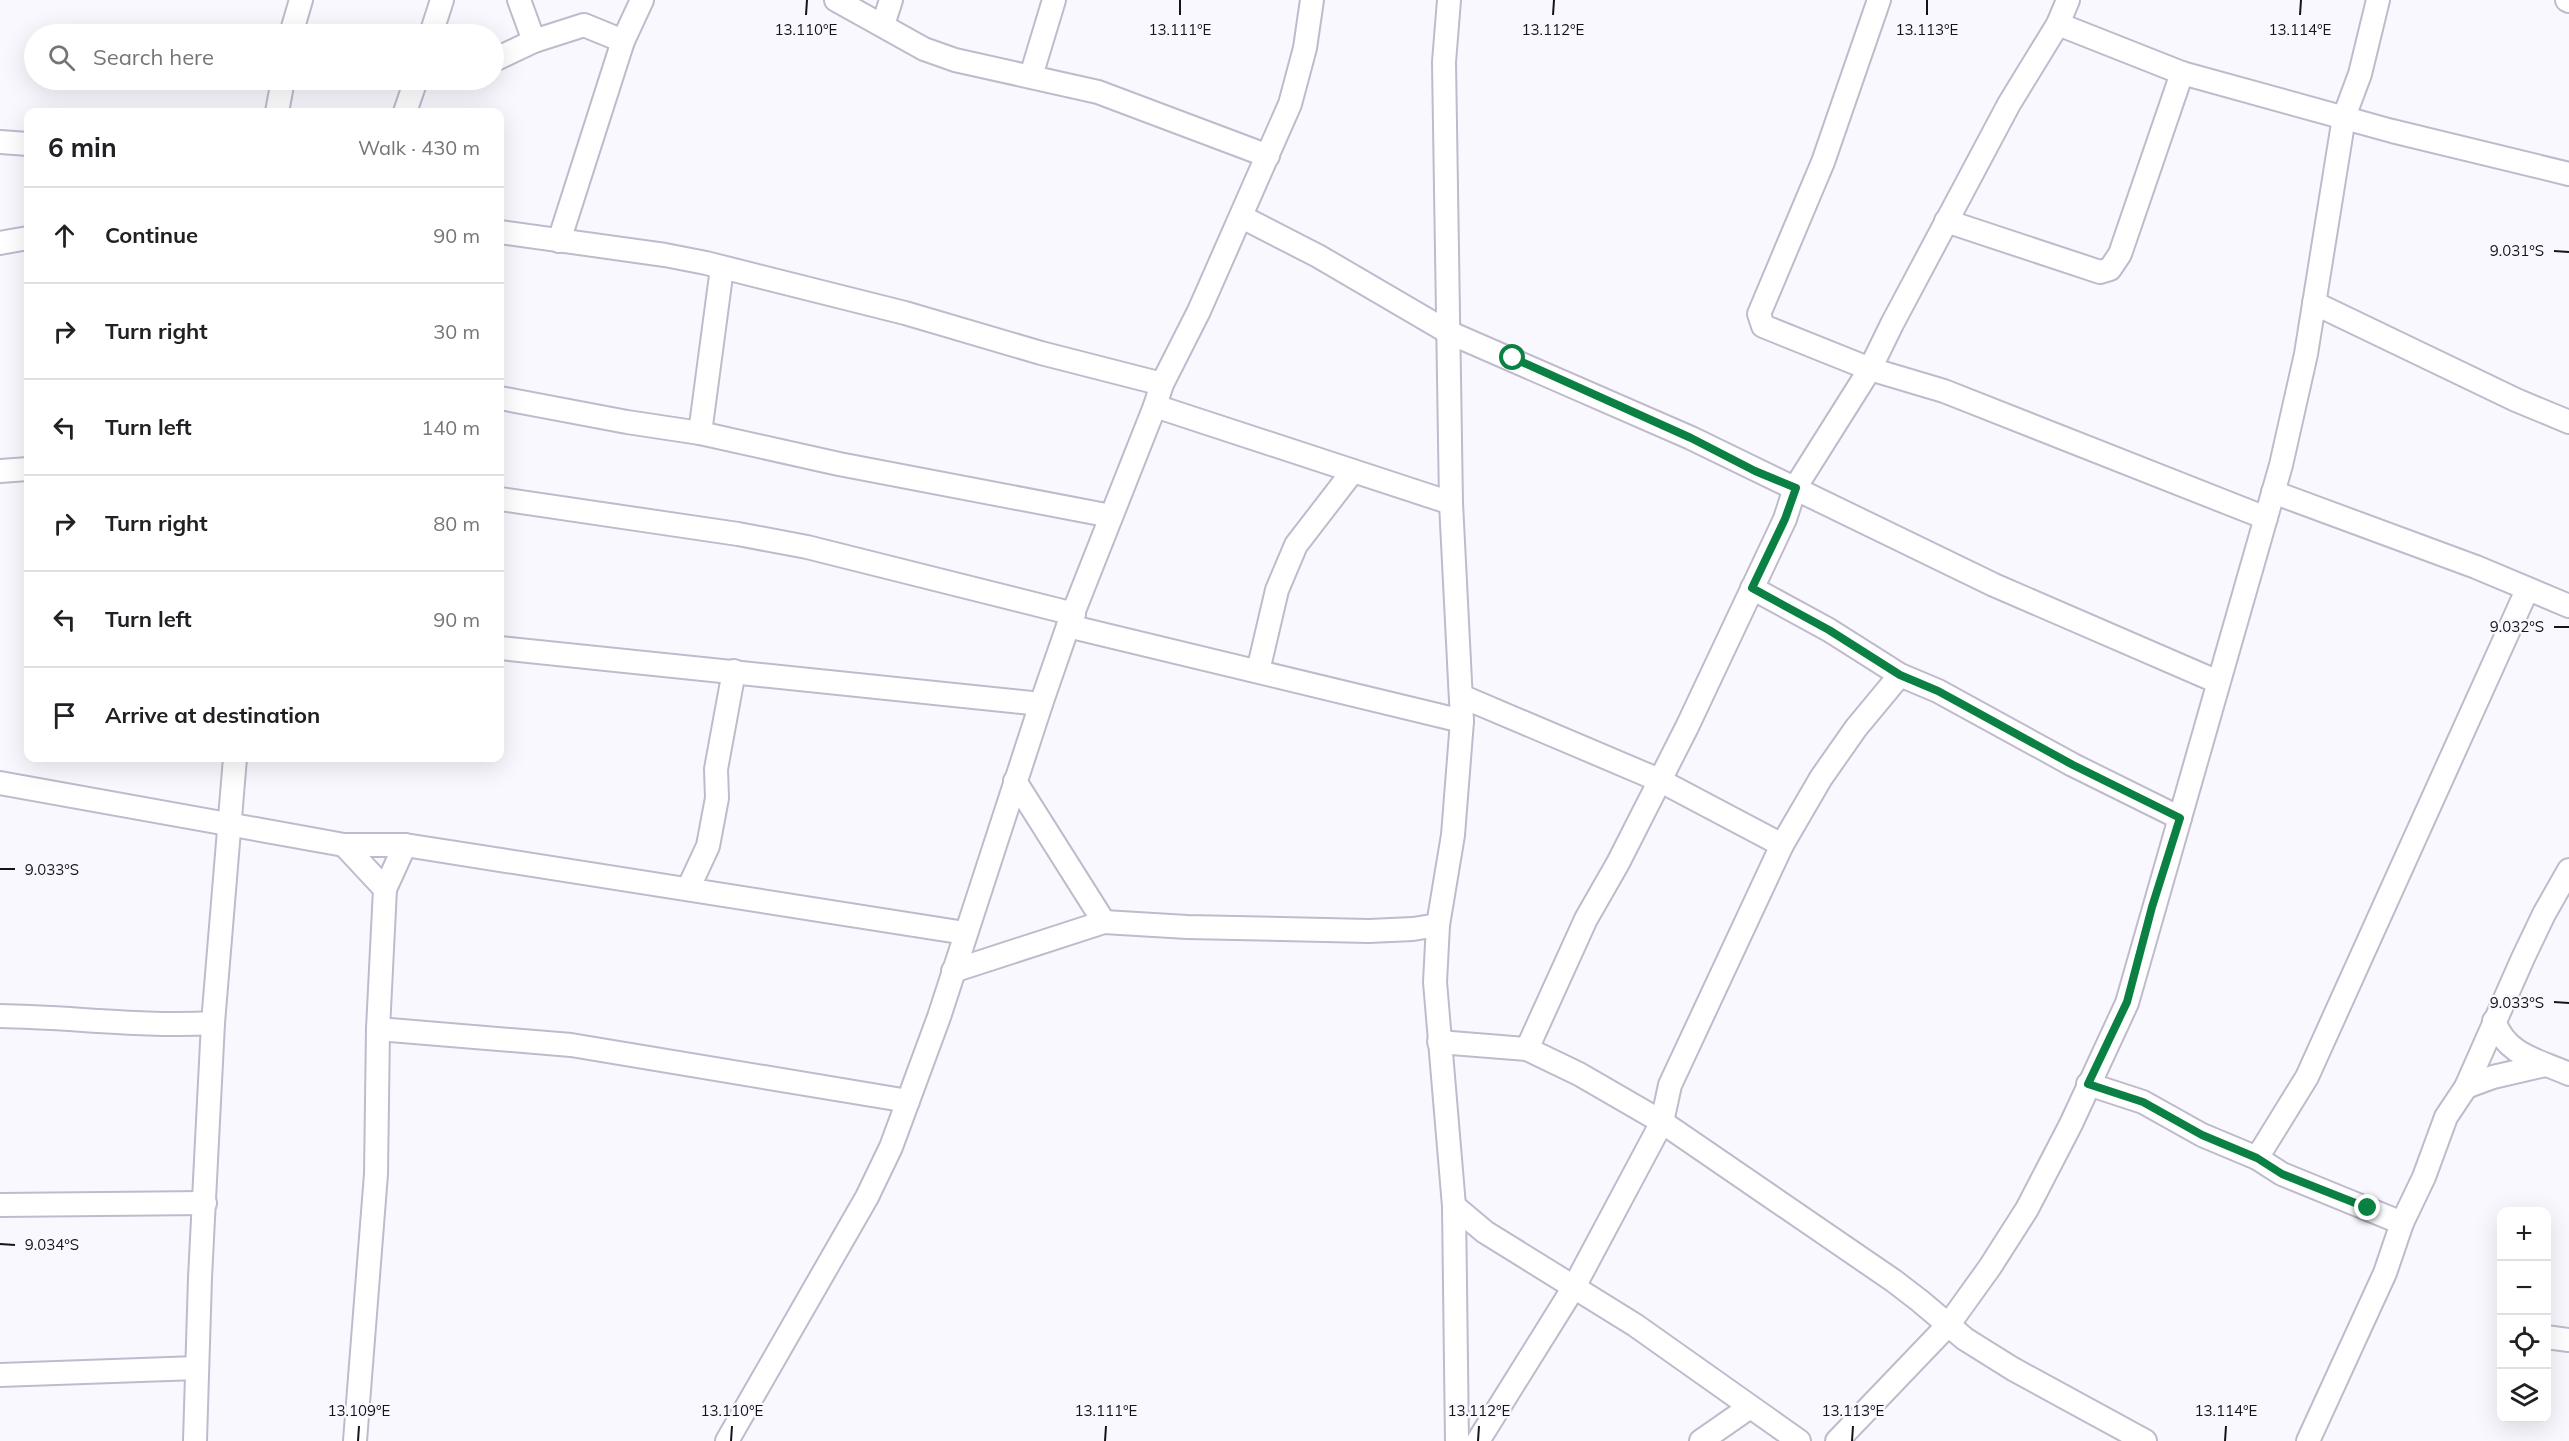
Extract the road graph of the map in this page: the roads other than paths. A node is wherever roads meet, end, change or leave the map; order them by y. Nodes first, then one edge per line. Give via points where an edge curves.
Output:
1 (301, 0) edge
2 (442, 0) edge
3 (519, 0) edge
4 (642, 0) edge
5 (836, 0) edge
6 (891, 0) edge
7 (1054, 0) edge
8 (1312, 0) edge
9 (1449, 0) edge
10 (1879, 0) edge
11 (2068, 0) edge
12 (2378, 0) edge
13 (294, 24) edge
14 (434, 24) edge
15 (2058, 24) junction
16 (883, 25) junction
17 (534, 41) junction
18 (623, 41) junction
19 (504, 55) edge
20 (2182, 72) junction
21 (1031, 76) junction
22 (281, 90) edge
23 (413, 90) edge
24 (278, 108) edge
25 (406, 108) edge
26 (2344, 117) junction
27 (0, 142) edge
28 (24, 144) edge
29 (1268, 156) junction
30 (2569, 174) edge
31 (1242, 217) junction
32 (1947, 221) junction
33 (504, 233) edge
34 (24, 239) edge
35 (559, 242) junction
36 (0, 243) edge
37 (722, 268) junction
38 (2314, 303) junction
39 (1448, 332) junction
40 (1870, 369) junction
41 (1162, 384) junction
42 (504, 399) edge
43 (1155, 406) junction
44 (2569, 422) edge
45 (699, 433) junction
46 (24, 469) edge
47 (0, 471) edge
48 (1353, 471) junction
49 (1796, 488) junction
50 (2273, 492) junction
51 (504, 500) edge
52 (1451, 503) junction
53 (1111, 516) junction
54 (2266, 518) junction
55 (1752, 588) junction
56 (2527, 590) junction
57 (2569, 606) edge
58 (1071, 620) junction
59 (504, 648) edge
60 (734, 671) junction
61 (1258, 671) junction
62 (1900, 675) junction
63 (2218, 682) junction
64 (1461, 696) junction
65 (1041, 704) junction
66 (1462, 721) junction
67 (235, 762) edge
68 (1659, 780) junction
69 (1015, 781) junction
70 (0, 783) edge
71 (2180, 818) junction
72 (230, 825) junction
73 (344, 845) junction
74 (405, 845) junction
75 (1782, 845) junction
76 (2569, 870) edge
77 (688, 889) junction
78 (385, 890) junction
79 (1104, 922) junction
80 (1437, 925) junction
81 (965, 933) junction
82 (953, 971) junction
83 (0, 1016) edge
84 (2494, 1021) junction
85 (213, 1023) junction
86 (378, 1029) junction
87 (1439, 1042) junction
88 (1527, 1049) junction
89 (2545, 1065) junction
90 (2569, 1074) edge
91 (2088, 1084) junction
92 (2466, 1087) junction
93 (908, 1101) junction
94 (1662, 1122) junction
95 (2257, 1158) junction
96 (205, 1203) junction
97 (0, 1205) edge
98 (1454, 1206) junction
99 (2402, 1223) junction
100 (1574, 1287) junction
101 (1949, 1324) junction
102 (2551, 1337) edge
103 (2569, 1340) edge
104 (197, 1368) junction
105 (0, 1376) edge
106 (1750, 1407) junction
107 (195, 1441) edge
108 (355, 1441) edge
109 (727, 1441) edge
110 (1457, 1441) edge
111 (1478, 1441) edge
112 (1701, 1441) edge
113 (1799, 1441) edge
114 (1837, 1441) edge
115 (2145, 1441) edge
116 (2308, 1441) edge

1 - 13 street
2 - 14 street
3 - 17 street
4 - 18 street
5 - 16 street
6 - 16 street
7 - 21 street
8 - 29 street via 1305,48 1290,104
9 - 39 street via 1443,62
10 - 40 street via 1823,162 1759,314 1763,326
11 - 15 street
12 - 26 street via 2360,74
15 - 20 street
15 - 32 street via 2009,104
16 - 21 street via 924,49 955,60
17 - 18 street via 584,25
17 - 19 street
18 - 35 street
20 - 26 street
20 - 32 street via 2120,254 2110,269 2100,272
21 - 29 street via 1098,92
22 - 24 street
23 - 25 street
26 - 30 street
26 - 38 street
27 - 28 street
29 - 31 street
31 - 39 street
31 - 41 street
32 - 40 street
33 - 35 street
34 - 36 street
35 - 37 street via 665,255
37 - 41 street
37 - 45 street
38 - 44 street
38 - 50 street
39 - 49 street
39 - 52 street
40 - 49 street
40 - 54 street via 1944,391
41 - 43 street
42 - 45 street
43 - 48 street
43 - 53 street
45 - 53 street
46 - 47 street
48 - 52 street
48 - 61 street via 1296,545 1276,590
49 - 55 street
49 - 63 street via 1994,585
50 - 54 street
50 - 56 street via 2476,567
51 - 58 street via 807,547
52 - 64 street
53 - 58 street
54 - 63 street
55 - 62 street
55 - 68 street
56 - 57 street
56 - 95 street via 2307,1077
58 - 61 street
58 - 65 street
59 - 60 street
60 - 65 street
60 - 77 street via 717,759 717,798 708,846
61 - 66 street
62 - 71 street via 1938,691
62 - 75 street via 1821,778
63 - 71 street
64 - 66 street
64 - 68 street
65 - 69 street
66 - 80 street via 1453,835
67 - 72 street
68 - 75 street
68 - 88 street via 1587,919
69 - 79 street
69 - 81 street
70 - 72 street
71 - 91 street via 2127,1002
72 - 73 street
72 - 85 street
73 - 74 street
73 - 78 street
74 - 77 street
74 - 78 street
75 - 94 street via 1670,1084
76 - 84 street
77 - 81 street
78 - 86 street
79 - 80 street via 1369,931
79 - 82 street
80 - 87 street
81 - 82 street
82 - 93 street
83 - 85 street via 158,1026
84 - 89 street via 2505,1042
84 - 92 street
85 - 96 street
86 - 93 street via 572,1045
86 - 108 street via 376,1174
87 - 88 street
87 - 98 street
88 - 94 street
89 - 90 street
89 - 92 street
91 - 95 street via 2143,1102 2202,1135
91 - 101 street via 2027,1209
92 - 99 street via 2446,1117
93 - 109 street via 867,1197
94 - 100 street
94 - 101 street via 1894,1281
95 - 99 street via 2282,1174
96 - 97 street
96 - 104 street
98 - 100 street via 1485,1232
98 - 110 street
99 - 116 street via 2385,1273
100 - 106 street
100 - 111 street
101 - 114 street
101 - 115 street via 1965,1339 2013,1369
102 - 103 street
104 - 105 street
104 - 107 street
106 - 112 street
106 - 113 street

